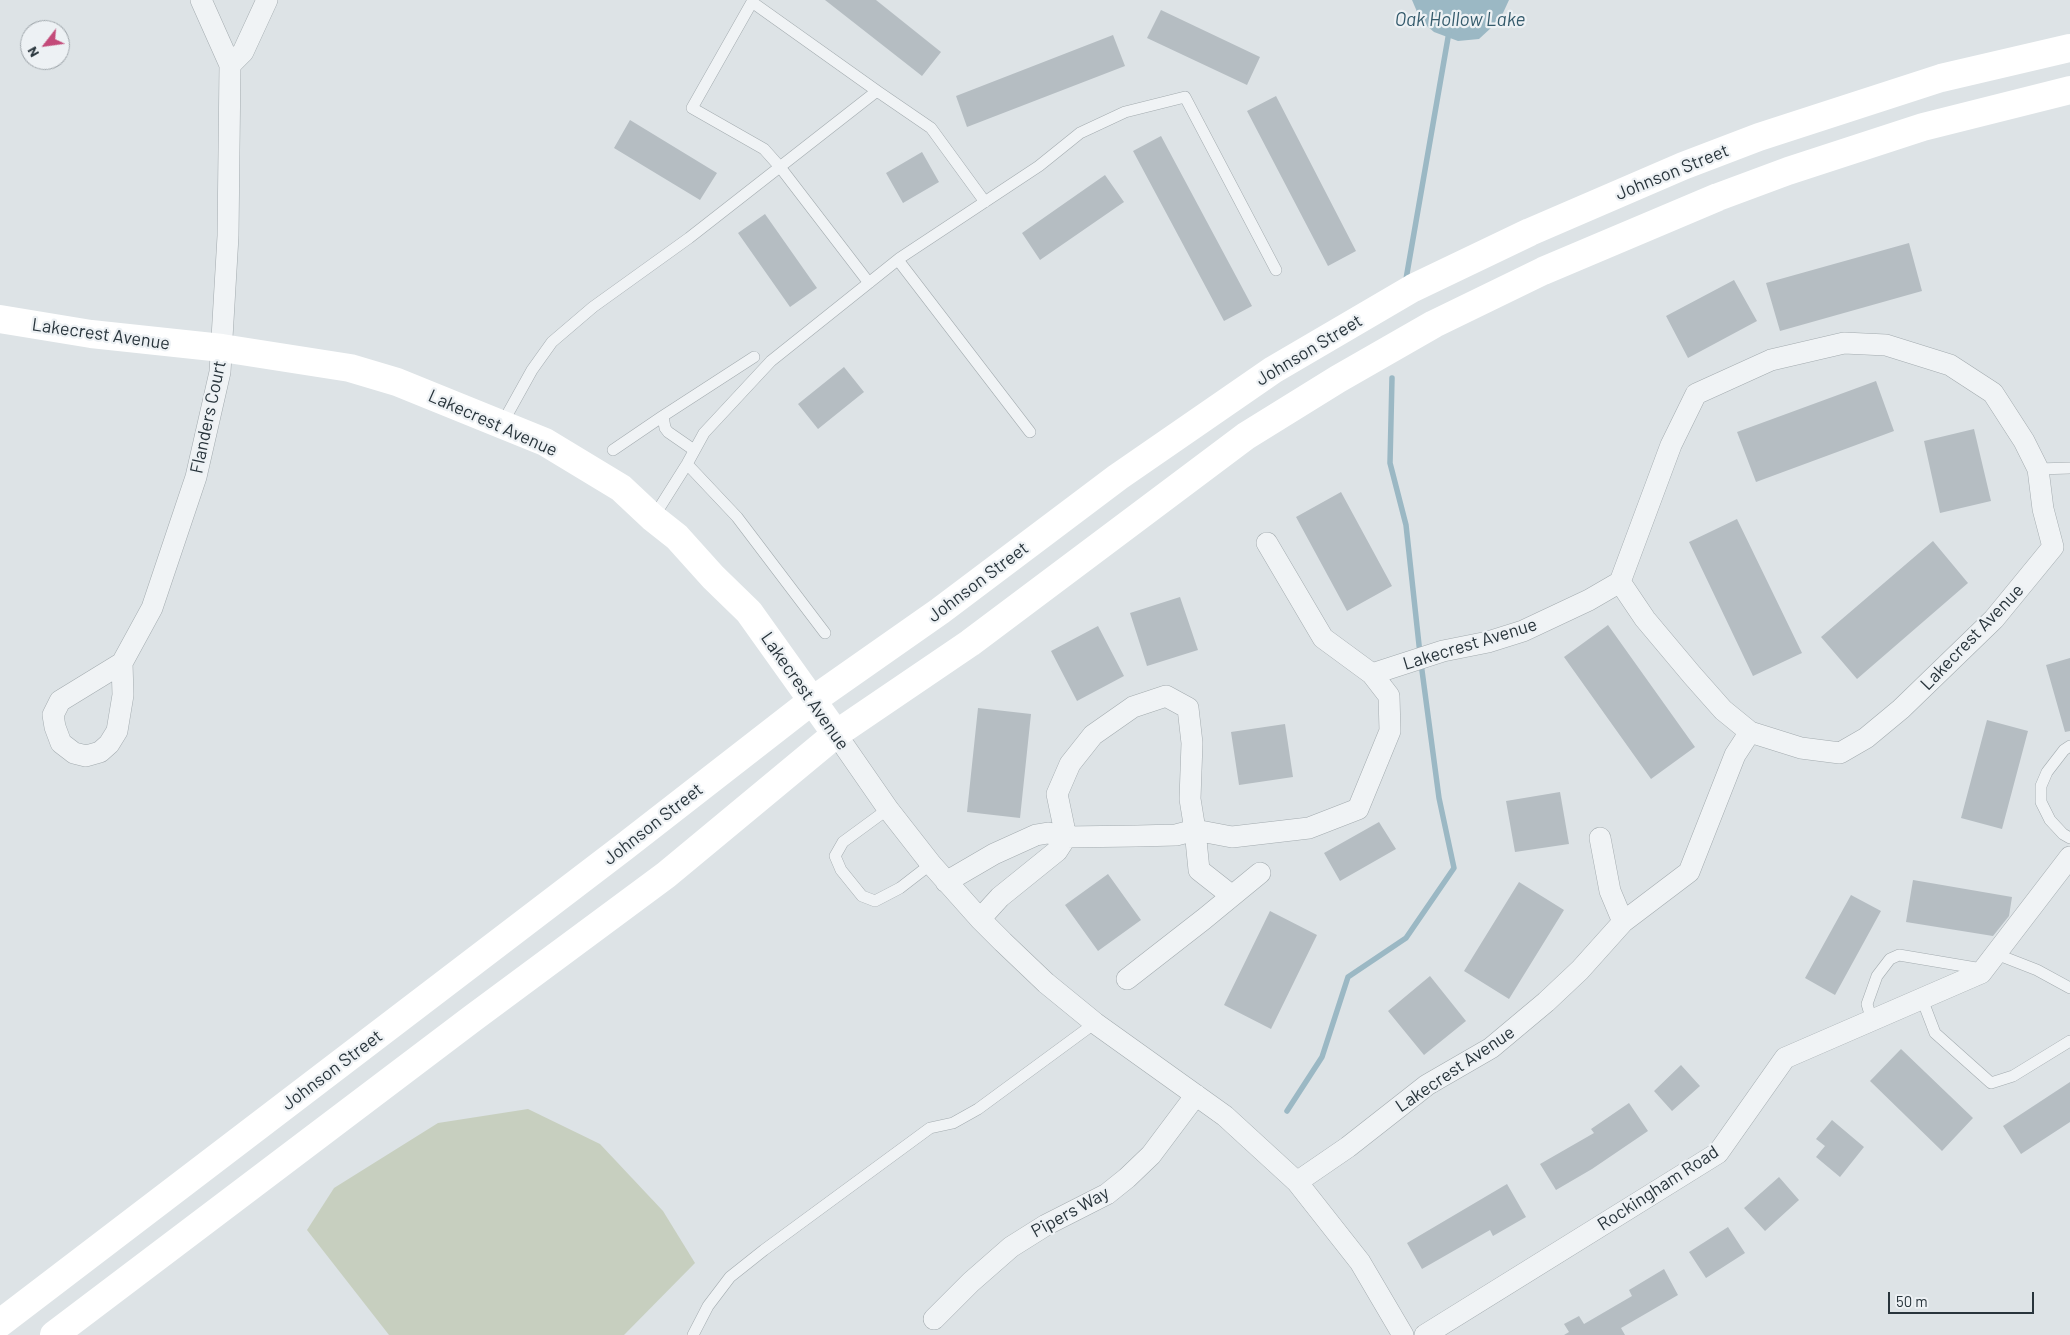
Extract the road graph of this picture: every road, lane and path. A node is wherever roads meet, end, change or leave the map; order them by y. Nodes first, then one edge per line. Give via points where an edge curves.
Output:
1 (202, 0) edge
2 (267, 0) edge
3 (2070, 48) edge
4 (230, 66) junction
5 (2070, 90) edge
6 (877, 91) junction
7 (780, 167) junction
8 (985, 202) junction
9 (898, 260) junction
10 (1276, 270) dead end
11 (869, 283) junction
12 (0, 319) edge
13 (222, 348) junction
14 (754, 357) dead end
15 (662, 416) junction
16 (502, 424) junction
17 (1030, 432) dead end
18 (613, 450) dead end
19 (694, 450) junction
20 (687, 464) junction
21 (2070, 468) edge
22 (2038, 469) junction
23 (653, 518) junction
24 (1267, 543) dead end
25 (1620, 582) junction
26 (825, 633) dead end
27 (122, 663) dead end
28 (1372, 674) junction
29 (813, 700) junction
30 (1750, 732) junction
31 (836, 734) junction
32 (2070, 746) edge
33 (888, 809) junction
34 (1195, 830) junction
35 (1066, 836) junction
36 (1600, 838) dead end
37 (2070, 838) edge
38 (2070, 857) edge
39 (932, 864) junction
40 (1260, 873) dead end
41 (946, 882) junction
42 (1232, 896) junction
43 (980, 919) junction
44 (1623, 922) junction
45 (1990, 962) junction
46 (1127, 979) dead end
47 (2070, 988) edge
48 (1922, 999) junction
49 (1872, 1021) junction
50 (1095, 1023) junction
51 (2070, 1041) edge
52 (1196, 1096) junction
53 (1297, 1182) junction
54 (934, 1319) dead end
55 (0, 1323) edge
56 (54, 1335) edge
57 (693, 1335) edge
58 (1403, 1335) edge
59 (1425, 1335) edge

1 - 4 street, Flanders Court
2 - 4 street via 243,52
3 - 29 main road, Johnson Street via 1941,78 1759,137 1530,232 1413,288 1259,379 1118,476 940,611
4 - 13 street, Flanders Court via 228,236
5 - 31 main road via 1923,127 1788,171 1543,271 1434,324 1246,436 970,643
6 - 7 lane
6 - 7 lane via 752,2 692,108 764,149
6 - 8 lane via 931,128
7 - 11 lane
7 - 16 lane via 593,307 552,342
8 - 9 lane
8 - 10 lane via 1039,166 1080,133 1126,112 1185,97
9 - 11 lane
9 - 17 lane
11 - 19 lane via 771,361 704,433
12 - 13 main road, Lakecrest Avenue via 91,334
13 - 16 main road, Lakecrest Avenue via 350,368 397,382
13 - 27 street, Flanders Court via 220,372 196,477 152,608
14 - 15 lane
15 - 18 lane
15 - 19 lane via 668,432
16 - 23 main road, Lakecrest Avenue via 545,442 620,488
19 - 20 lane
20 - 23 lane
20 - 26 lane via 737,517
21 - 22 lane
22 - 25 street, Lakecrest Avenue via 1993,393 1950,365 1886,345 1844,343 1771,360 1696,394 1671,445
22 - 30 street, Lakecrest Avenue via 2052,546 1994,619 1901,709 1866,738 1840,753 1801,748
23 - 29 main road, Lakecrest Avenue via 677,537 749,612
24 - 28 street via 1323,638
25 - 28 street, Lakecrest Avenue via 1523,631 1442,651
25 - 30 street, Lakecrest Avenue via 1645,620 1692,675 1723,710
28 - 34 street via 1389,696 1390,731 1358,809 1309,828 1232,837
29 - 31 main road, Lakecrest Avenue
29 - 55 main road, Johnson Street
30 - 44 street, Lakecrest Avenue via 1728,770 1689,872
31 - 33 street, Lakecrest Avenue
31 - 56 main road via 666,875
32 - 37 lane via 2047,772 2041,786 2041,802 2050,820
33 - 39 street, Lakecrest Avenue
33 - 39 lane via 842,842 834,856 841,870 862,896 875,901 900,888
34 - 35 street via 1176,835
34 - 35 street via 1190,799 1192,743 1188,708 1166,696 1133,707 1093,735 1070,764 1057,794
34 - 42 street via 1199,870
35 - 41 street via 1036,835 994,854
35 - 43 street via 1057,851 1000,897
36 - 44 street via 1610,891
38 - 45 street, Rockingham Road
39 - 41 street, Lakecrest Avenue
40 - 42 street
41 - 43 street, Lakecrest Avenue
42 - 46 street
43 - 50 street, Lakecrest Avenue via 1046,983
44 - 53 street, Lakecrest Avenue via 1580,970 1491,1048 1428,1085
45 - 47 lane via 2037,970
45 - 48 street, Rockingham Road via 1981,973
45 - 49 lane via 1899,955 1890,958 1877,976 1867,1004
48 - 49 street, Rockingham Road
48 - 51 lane via 1935,1033 1991,1083 2013,1076
49 - 59 street, Rockingham Road via 1785,1058 1718,1153
50 - 52 street, Lakecrest Avenue
50 - 57 lane via 978,1109 953,1122 930,1128 764,1250 730,1277 708,1306
52 - 53 street, Lakecrest Avenue via 1225,1116
52 - 54 street, Pipers Way via 1151,1155 1127,1178 1107,1194 1011,1247
53 - 58 street, Lakecrest Avenue via 1360,1262

